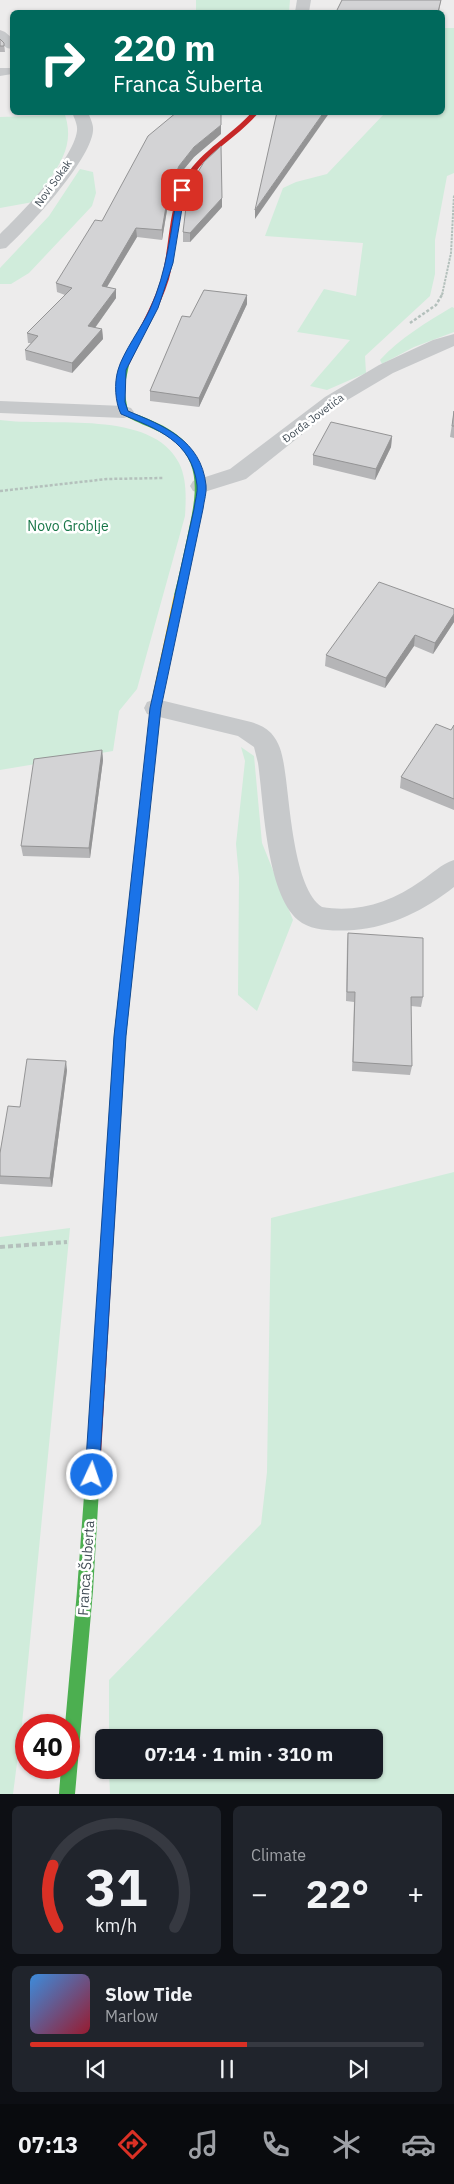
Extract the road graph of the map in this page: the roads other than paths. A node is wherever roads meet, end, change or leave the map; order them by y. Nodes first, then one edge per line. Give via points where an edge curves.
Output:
1 (0, 35) edge
2 (10, 43) edge
3 (81, 115) edge
4 (254, 115) edge
5 (0, 244) edge
6 (454, 340) edge
7 (0, 407) edge
8 (124, 412) junction
9 (200, 480) junction
10 (156, 708) junction
11 (454, 871) edge
12 (67, 1794) edge

1 - 2 street
3 - 5 street, Novi Sokak via 85,132 76,152 40,203
4 - 8 street via 238,134 206,157 182,190 169,263 154,308 122,370 120,402
6 - 9 street, Đorđa Jovetića via 386,369 332,401 238,474
7 - 8 street
8 - 9 street via 160,427 180,441 188,450
9 - 10 street, Franca Šuberta via 200,502
10 - 11 street via 255,732 264,743 274,778 287,869 295,895 310,913 333,920 358,919 388,912 416,899
10 - 12 street, Franca Šuberta via 120,1036 85,1591

